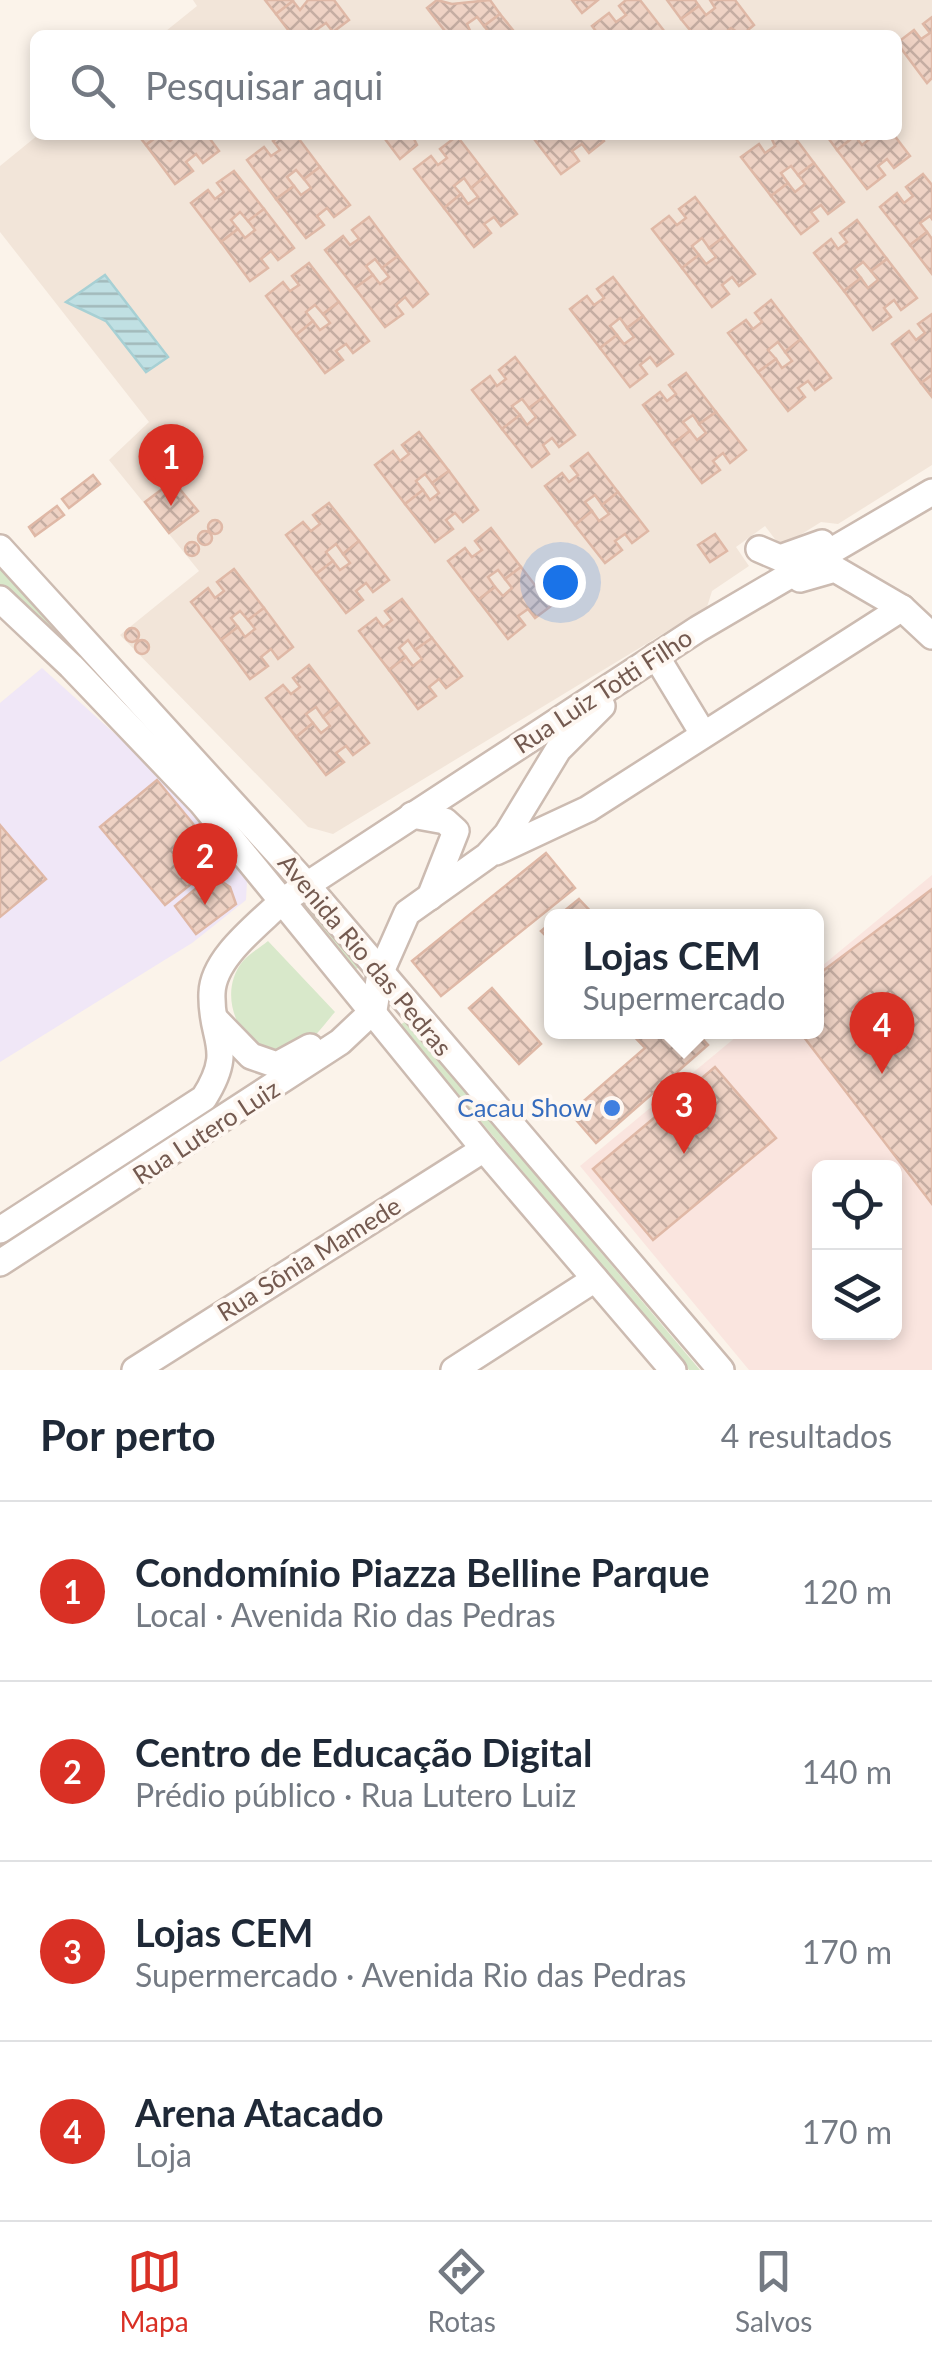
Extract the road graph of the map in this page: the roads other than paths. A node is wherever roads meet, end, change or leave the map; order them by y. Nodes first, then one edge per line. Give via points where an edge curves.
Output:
1 (932, 492) edge
2 (846, 540) junction
3 (0, 548) edge
4 (759, 549) dead end
5 (834, 569) junction
6 (0, 599) edge
7 (902, 608) junction
8 (932, 636) edge
9 (659, 662) junction
10 (702, 732) junction
11 (412, 816) junction
12 (487, 856) junction
13 (306, 884) junction
14 (430, 897) junction
15 (281, 902) junction
16 (380, 974) junction
17 (374, 1010) junction
18 (216, 1020) junction
19 (340, 1042) junction
20 (484, 1149) junction
21 (0, 1230) edge
22 (0, 1264) edge
23 (595, 1279) junction
24 (135, 1370) edge
25 (454, 1370) edge
26 (673, 1370) edge
27 (721, 1370) edge

1 - 2 street, Rua Luiz Totti Filho
2 - 4 street via 812,544 780,558
2 - 5 street
2 - 9 street, Rua Luiz Totti Filho
3 - 13 street, Avenida Rio das Pedras
5 - 7 street
5 - 9 street via 800,580
6 - 15 street, Avenida Rio das Pedras via 202,803
7 - 8 street
7 - 10 street
9 - 10 street
9 - 11 street, Rua Luiz Totti Filho
9 - 12 street via 594,712 558,750 508,834
10 - 12 street via 588,809
11 - 13 street, Rua Luiz Totti Filho
11 - 14 street via 445,820 456,831
12 - 14 street
13 - 15 street, Rua Luiz Totti Filho
13 - 16 street, Avenida Rio das Pedras
14 - 16 street via 398,926
15 - 17 street, Avenida Rio das Pedras
15 - 18 street, Rua Lutero Luiz via 222,968 211,992
16 - 17 street
16 - 27 street, Avenida Rio das Pedras
17 - 19 street, Rua Lutero Luiz
17 - 20 street, Avenida Rio das Pedras
18 - 19 street via 252,1056 277,1065 316,1044
18 - 21 street, Rua Lutero Luiz via 223,1050 204,1098
19 - 22 street, Rua Lutero Luiz
20 - 23 street, Avenida Rio das Pedras
20 - 24 street, Rua Sônia Mamede
23 - 25 street
23 - 26 street, Avenida Rio das Pedras

